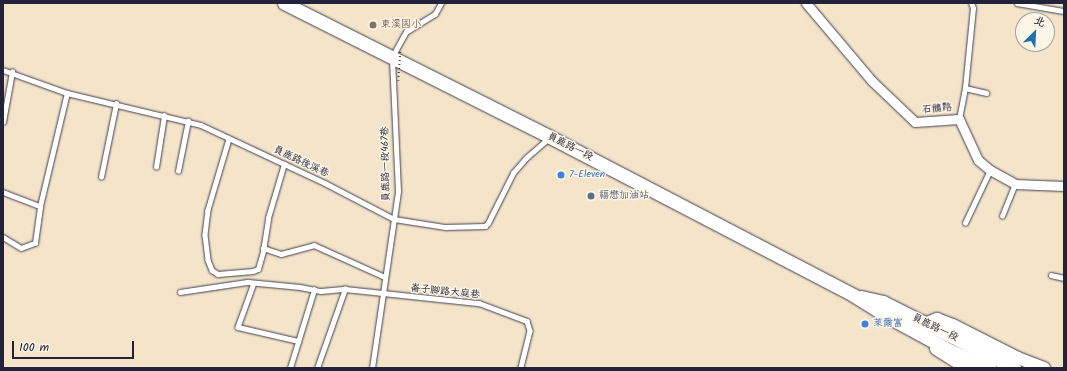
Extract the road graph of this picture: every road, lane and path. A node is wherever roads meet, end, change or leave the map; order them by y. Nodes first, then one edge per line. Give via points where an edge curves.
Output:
1 (284, 3) edge
2 (441, 3) edge
3 (806, 3) edge
4 (971, 3) edge
5 (1017, 3) edge
6 (1064, 11) edge
7 (396, 54) junction
8 (3, 70) edge
9 (12, 72) junction
10 (398, 81) dead end
11 (965, 88) junction
12 (67, 93) junction
13 (986, 93) dead end
14 (116, 104) junction
15 (164, 116) junction
16 (959, 119) junction
17 (188, 121) junction
18 (3, 122) edge
19 (550, 137) junction
20 (229, 138) junction
21 (284, 164) junction
22 (156, 167) dead end
23 (990, 170) junction
24 (178, 171) dead end
25 (101, 177) dead end
26 (1015, 184) junction
27 (1064, 186) edge
28 (3, 192) edge
29 (40, 206) junction
30 (1002, 216) dead end
31 (394, 219) junction
32 (965, 223) dead end
33 (3, 237) edge
34 (263, 248) junction
35 (1051, 275) dead end
36 (385, 277) junction
37 (1064, 278) edge
38 (254, 282) junction
39 (345, 289) junction
40 (314, 290) junction
41 (180, 292) dead end
42 (382, 294) junction
43 (923, 329) junction
44 (298, 341) junction
45 (290, 368) edge
46 (317, 368) edge
47 (372, 368) edge
48 (520, 368) edge
49 (967, 368) edge
50 (989, 368) edge
51 (1014, 368) edge
52 (1044, 368) edge

1 - 7 main road, 員鹿路一段
2 - 7 lane via 436,14 406,32
3 - 16 street, 石鵝路 via 872,81 915,122
4 - 11 lane via 973,8
5 - 6 lane
7 - 10 path, bridge
7 - 19 main road, 員鹿路一段
7 - 31 lane, 員鹿路一段467巷 via 398,191
8 - 9 lane, 員鹿路後溪巷
9 - 12 lane, 員鹿路後溪巷
9 - 18 lane
11 - 13 lane
11 - 16 lane
12 - 14 lane, 員鹿路後溪巷
12 - 29 lane
14 - 15 lane, 員鹿路後溪巷
14 - 25 lane
15 - 17 lane, 員鹿路後溪巷
15 - 22 lane
16 - 23 street, 石鵝路 via 978,160
17 - 20 lane, 員鹿路後溪巷
17 - 24 lane
19 - 31 lane, 員鹿路後溪巷 via 513,173 485,226 445,227
19 - 43 main road, 員鹿路一段 via 853,295 883,314
20 - 21 lane, 員鹿路後溪巷
20 - 34 lane via 208,210 204,235 208,260 212,270 218,274 253,271 258,268
21 - 31 lane, 員鹿路後溪巷
21 - 34 lane via 268,218
23 - 26 street, 石鵝路
23 - 32 lane
26 - 27 street, 石鵝路
26 - 30 lane
28 - 29 lane
29 - 33 lane via 35,243 21,248
31 - 36 lane, 員鹿路一段467巷
34 - 36 lane via 281,254 314,245
35 - 37 lane
36 - 42 lane, 員鹿路一段467巷
38 - 40 lane, 崙子腳路大庭巷
38 - 41 lane, 崙子腳路大庭巷
38 - 44 lane via 238,327
39 - 40 lane, 崙子腳路大庭巷
39 - 42 lane, 崙子腳路大庭巷
39 - 46 lane
40 - 44 lane
42 - 47 lane
42 - 48 lane, 崙子腳路大庭巷 via 479,303 527,321 530,331
43 - 49 street via 937,350
43 - 50 main road, 員鹿路一段 via 951,351
43 - 51 main road, 員鹿路一段
43 - 52 street via 937,319
44 - 45 lane

